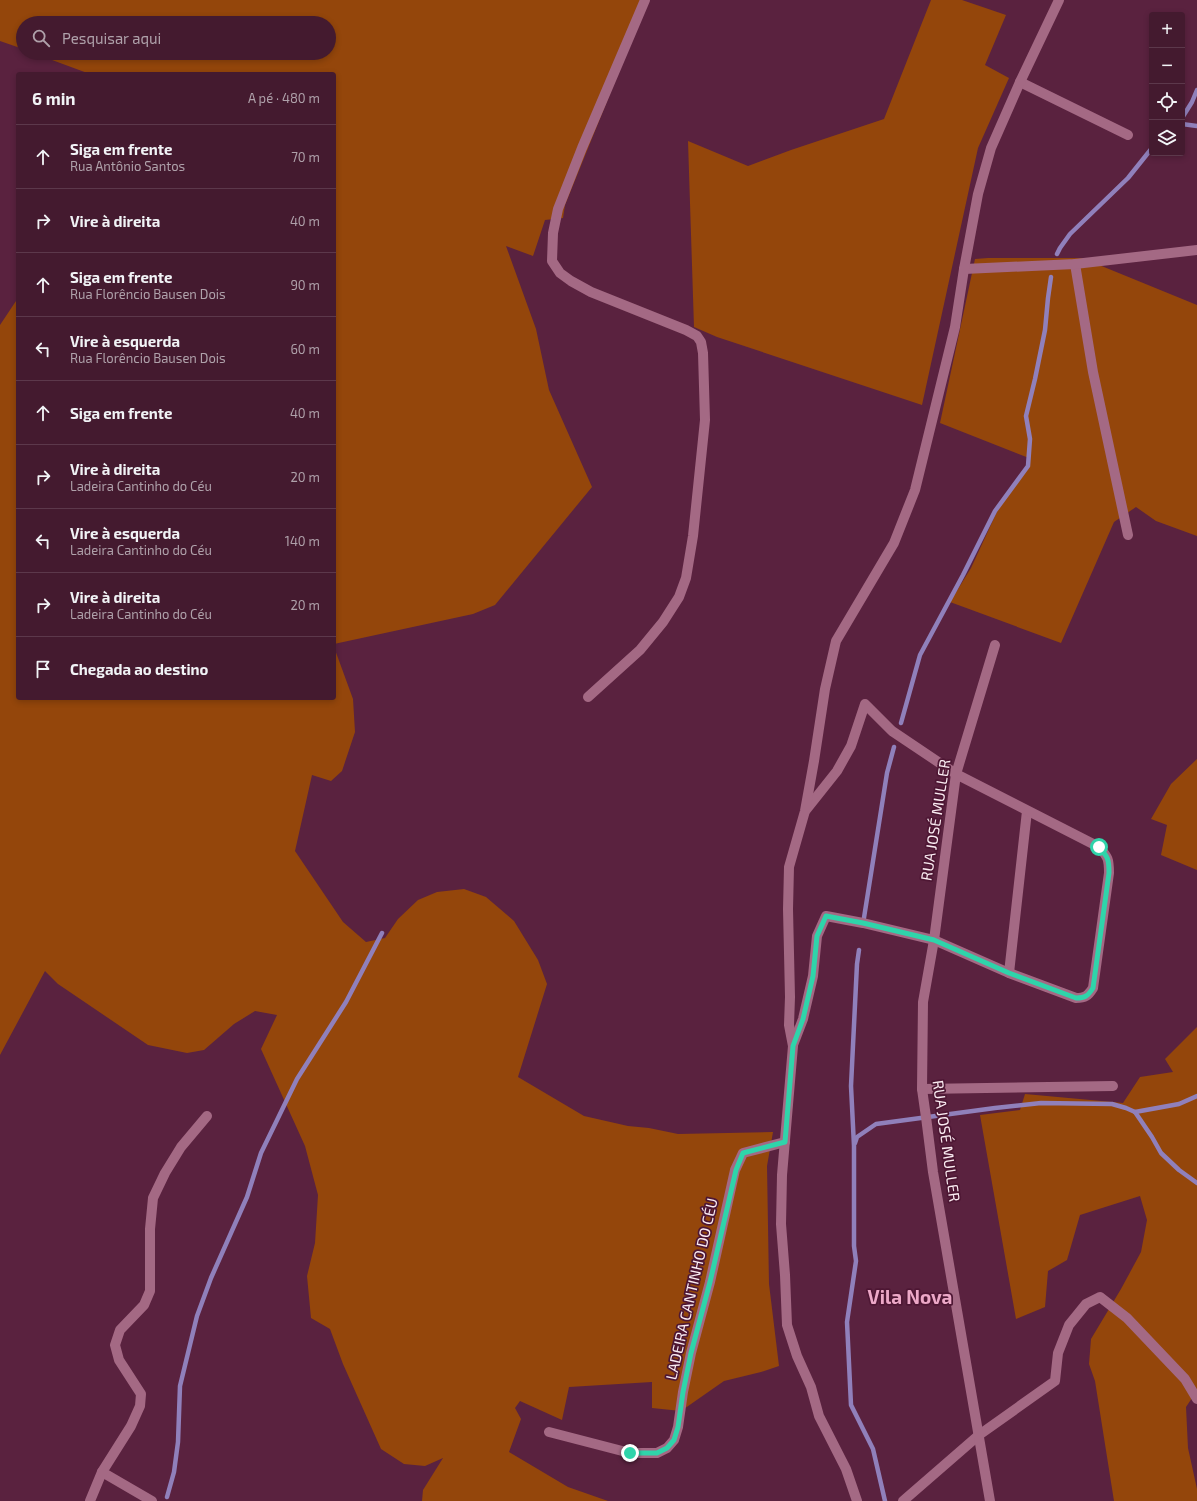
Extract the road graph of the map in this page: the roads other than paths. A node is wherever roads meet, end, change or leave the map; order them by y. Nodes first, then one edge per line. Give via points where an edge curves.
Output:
1 (645, 0) edge
2 (1059, 0) edge
3 (1020, 82) junction
4 (1128, 135) dead end
5 (1197, 250) edge
6 (1075, 264) junction
7 (964, 269) junction
8 (1128, 535) dead end
9 (995, 645) dead end
10 (588, 697) dead end
11 (956, 774) junction
12 (805, 811) junction
13 (1027, 812) junction
14 (934, 940) junction
15 (1009, 973) junction
16 (793, 1046) junction
17 (1113, 1086) dead end
18 (922, 1089) junction
19 (207, 1116) dead end
20 (785, 1142) junction
21 (1197, 1399) edge
22 (549, 1432) dead end
23 (979, 1435) junction
24 (102, 1472) junction
25 (90, 1501) edge
26 (152, 1501) edge
27 (858, 1501) edge
28 (903, 1501) edge
29 (990, 1501) edge

1 - 10 street via 558,209 553,233 552,260 560,273 591,292 697,336 703,353 705,420 693,536 686,578 679,597 640,650
2 - 3 street
3 - 4 street
3 - 7 street via 991,148 978,194
5 - 6 street
6 - 7 street
6 - 8 street via 1093,372
7 - 12 street via 955,327 915,490 894,543 836,641 825,689
9 - 11 street, RUA JOSÉ MULLER
11 - 12 street via 892,731 865,704 851,746 837,771
11 - 13 street
11 - 14 street, RUA JOSÉ MULLER
12 - 16 street via 790,867 789,1025
13 - 15 street
13 - 15 street via 1099,847 1107,855 1109,873 1093,988 1089,995 1076,998
14 - 15 street
14 - 16 street via 826,916 817,936 813,976 803,1019
14 - 18 street, RUA JOSÉ MULLER via 923,1002
16 - 20 street
17 - 18 street
18 - 23 street, RUA JOSÉ MULLER via 933,1172
19 - 24 street via 181,1147 154,1198 150,1229 150,1291 144,1305 120,1330 115,1345 119,1360 141,1394 140,1406 131,1426
20 - 22 street, LADEIRA CANTINHO DO CÉU via 743,1153 736,1170 691,1353 674,1440 667,1448 657,1453 630,1453
20 - 27 street via 781,1224 787,1325 811,1387 819,1416 846,1468
21 - 23 street via 1185,1379 1127,1318 1100,1297 1086,1304 1069,1325 1058,1352 1055,1381
23 - 28 street
23 - 29 street, RUA JOSÉ MULLER
24 - 25 street
24 - 26 street

